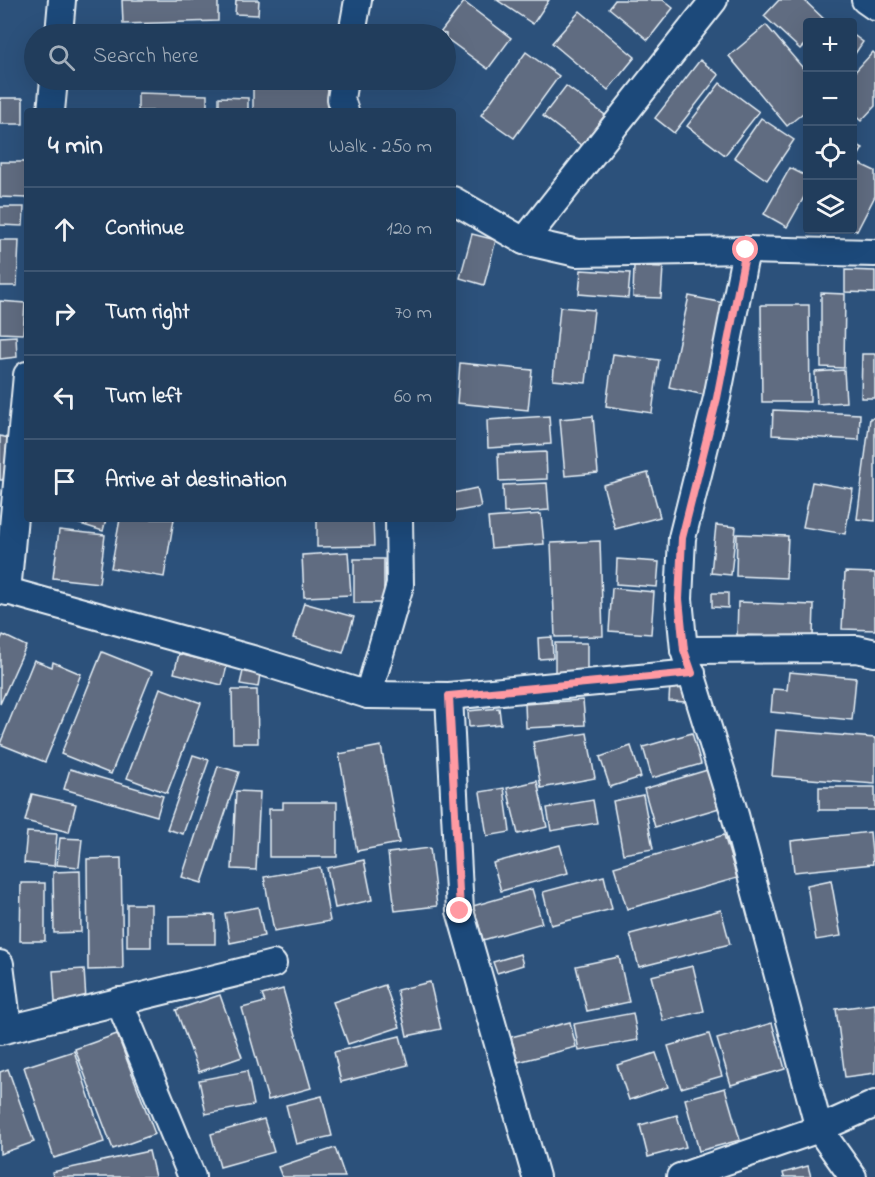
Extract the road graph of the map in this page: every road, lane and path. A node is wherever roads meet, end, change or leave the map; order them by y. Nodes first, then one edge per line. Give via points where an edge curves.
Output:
1 (62, 0) edge
2 (358, 0) edge
3 (714, 0) edge
4 (865, 0) edge
5 (875, 7) edge
6 (60, 24) edge
7 (354, 24) edge
8 (53, 90) edge
9 (342, 90) edge
10 (51, 108) edge
11 (344, 108) edge
12 (456, 202) edge
13 (524, 242) junction
14 (746, 250) junction
15 (875, 253) edge
16 (24, 402) edge
17 (399, 522) edge
18 (3, 590) edge
19 (875, 653) edge
20 (688, 662) junction
21 (368, 695) junction
22 (449, 696) junction
23 (0, 964) edge
24 (273, 964) dead end
25 (119, 1001) junction
26 (4, 1029) edge
27 (875, 1104) edge
28 (819, 1128) junction
29 (192, 1177) edge
30 (536, 1177) edge
31 (680, 1177) edge
32 (853, 1177) edge

1 - 6 street
2 - 7 street
3 - 13 street
4 - 5 street
8 - 10 street
9 - 11 street
12 - 13 street
13 - 14 street via 577,253
14 - 15 street
14 - 20 street via 717,398 682,538 679,599
16 - 18 street
17 - 21 street via 400,585
18 - 21 street
19 - 20 street via 857,649
20 - 22 street
20 - 28 street via 735,815
21 - 22 street
22 - 30 street via 460,911
23 - 26 street
24 - 25 street
25 - 26 street
25 - 29 street
27 - 28 street
28 - 31 street
28 - 32 street

